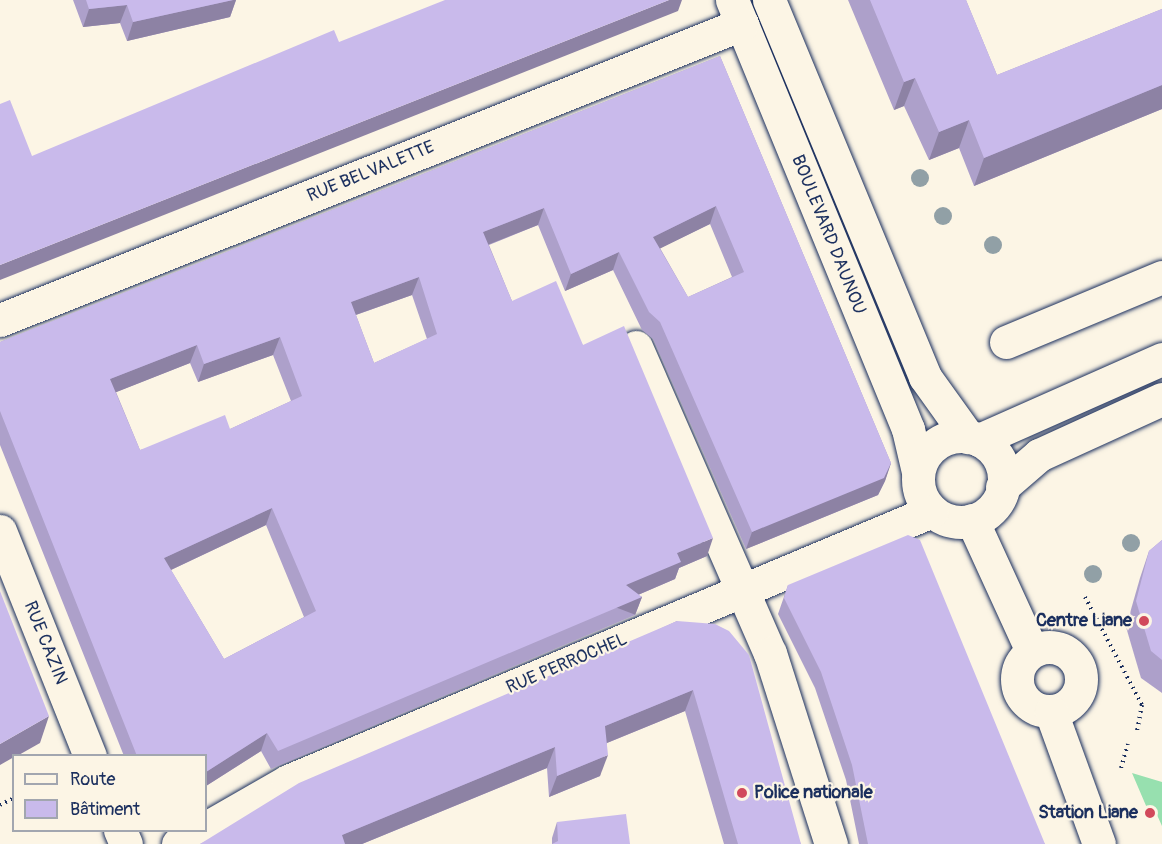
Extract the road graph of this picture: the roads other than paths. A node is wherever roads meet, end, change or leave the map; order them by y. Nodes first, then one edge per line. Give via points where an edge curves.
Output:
1 (769, 0) edge
2 (737, 12) edge
3 (1162, 278) edge
4 (0, 320) edge
5 (1006, 342) dead end
6 (636, 347) edge
7 (1162, 359) edge
8 (1162, 399) edge
9 (973, 438) junction
10 (918, 472) junction
11 (1002, 488) junction
12 (932, 511) junction
13 (972, 520) junction
14 (0, 531) edge
15 (743, 591) junction
16 (1032, 651) junction
17 (1051, 712) junction
18 (89, 754) edge
19 (207, 827) edge
20 (199, 832) edge
21 (178, 844) edge
22 (831, 844) edge
23 (1099, 844) edge

1 - 9 street, BOULEVARD DAUNOU via 925,377
2 - 4 street, RUE BELVALETTE
2 - 10 street, BOULEVARD DAUNOU via 908,429
3 - 5 street
6 - 15 street
7 - 9 street
8 - 11 street via 1039,455
9 - 10 street via 936,444
9 - 11 street via 1000,462
10 - 12 street via 919,490
11 - 13 street via 989,511
12 - 13 street via 954,521
12 - 15 street, RUE PERROCHEL
13 - 16 street
14 - 18 street, RUE CAZIN
15 - 19 street, RUE PERROCHEL via 288,781
15 - 22 street via 775,667
16 - 17 street via 1020,666 1018,689 1033,707
16 - 17 street via 1061,649 1080,670 1076,698
17 - 23 street
20 - 21 street

